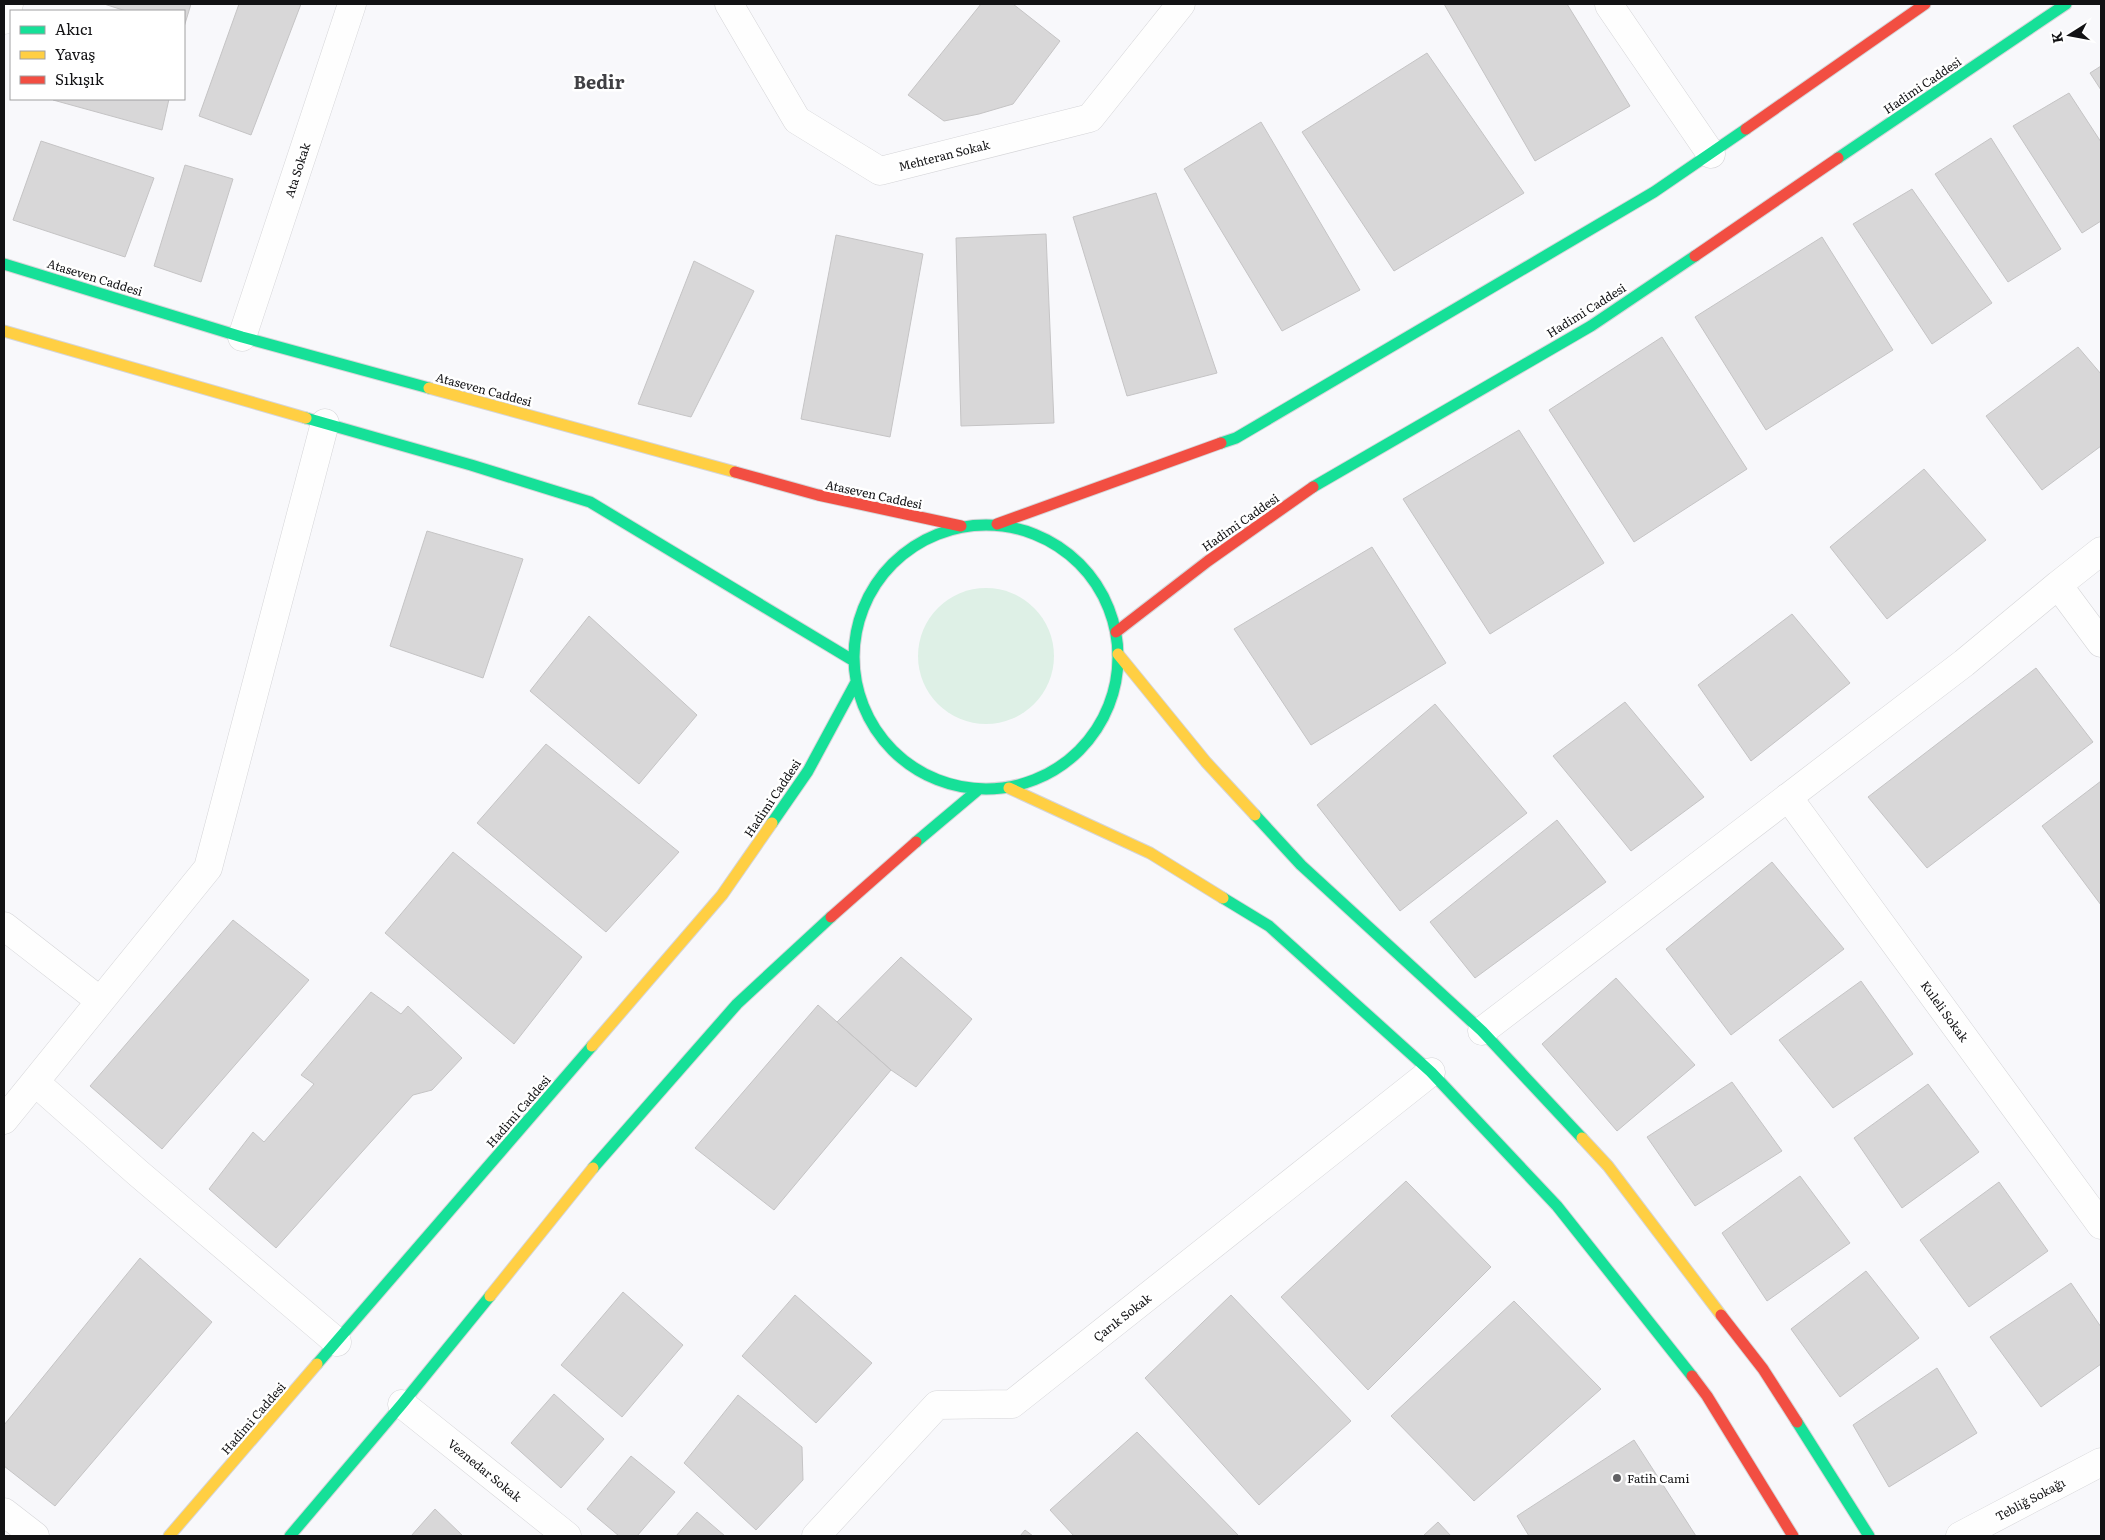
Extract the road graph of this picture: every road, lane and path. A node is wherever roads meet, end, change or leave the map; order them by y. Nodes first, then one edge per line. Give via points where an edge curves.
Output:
1 (9, 4) edge
2 (352, 4) edge
3 (729, 4) edge
4 (1181, 4) edge
5 (1610, 4) edge
6 (1925, 4) edge
7 (2066, 4) edge
8 (4, 20) edge
9 (1711, 154) junction
10 (4, 264) edge
11 (4, 331) edge
12 (242, 337) junction
13 (325, 423) junction
14 (997, 524) junction
15 (961, 526) junction
16 (2101, 551) edge
17 (2058, 585) junction
18 (1116, 632) junction
19 (2101, 644) edge
20 (1118, 654) junction
21 (854, 661) junction
22 (856, 682) junction
23 (1009, 788) junction
24 (978, 789) junction
25 (1788, 797) junction
26 (4, 926) edge
27 (99, 1000) junction
28 (1482, 1031) junction
29 (1431, 1072) junction
30 (35, 1082) junction
31 (4, 1120) edge
32 (2101, 1225) edge
33 (337, 1342) junction
34 (402, 1404) junction
35 (2101, 1462) edge
36 (4, 1512) edge
37 (35, 1536) edge
38 (170, 1536) edge
39 (290, 1536) edge
40 (567, 1536) edge
41 (816, 1536) edge
42 (1793, 1536) edge
43 (1869, 1536) edge
44 (1960, 1536) edge

1 - 8 street
2 - 12 street, Ata Sokak
3 - 4 street, Mehteran Sokak via 797,120 880,171 1090,118
5 - 9 street
6 - 9 main road
7 - 18 main road, Hadimi Caddesi via 1590,326 1319,483 1208,561
9 - 14 main road via 1654,192 1236,438
10 - 12 main road, Ataseven Caddesi
11 - 13 main road
12 - 15 main road, Ataseven Caddesi via 818,495
13 - 21 main road via 590,502
13 - 27 street via 208,868
14 - 15 main road
14 - 18 main road via 1033,533 1071,556 1100,589
15 - 21 main road via 925,539 895,560 872,590 858,624
16 - 17 street
17 - 19 street
17 - 25 street via 1964,663
18 - 20 main road
20 - 23 main road via 1114,693 1098,729 1071,758 1038,779
20 - 28 main road via 1206,762 1301,865
21 - 22 main road
22 - 24 main road via 871,723 899,757 936,780
22 - 33 main road, Hadimi Caddesi via 808,771 722,896
23 - 24 main road
23 - 29 main road via 1150,853 1269,926
24 - 34 main road via 873,878 737,1004 613,1144
25 - 28 street
25 - 32 street, Kuleli Sokak
26 - 27 street
27 - 30 street
28 - 43 main road via 1614,1174 1763,1369
29 - 41 street, Çarık Sokak via 1012,1404 937,1405
29 - 42 main road via 1557,1206 1707,1396
30 - 31 street
30 - 33 street
33 - 38 main road, Hadimi Caddesi
34 - 39 main road
34 - 40 street, Veznedar Sokak
35 - 44 street, Tebliğ Sokağı
36 - 37 street

